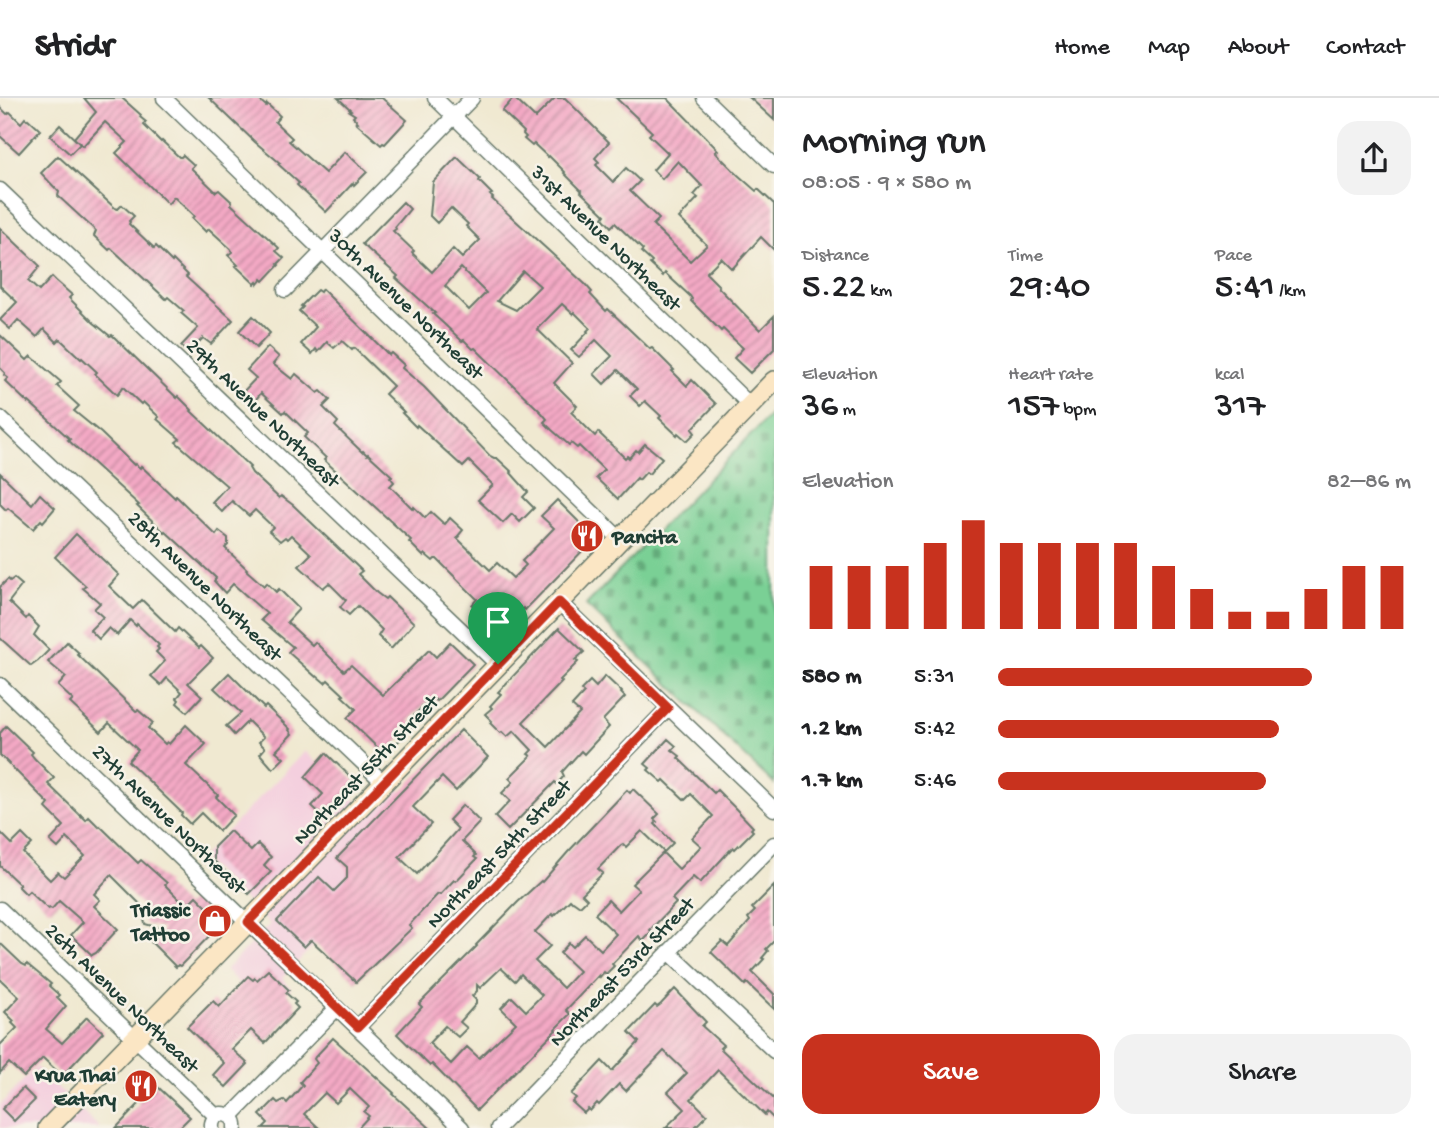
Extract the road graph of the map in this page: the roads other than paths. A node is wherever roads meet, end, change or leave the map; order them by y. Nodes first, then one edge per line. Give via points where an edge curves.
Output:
1 (164, 98) edge
2 (435, 98) edge
3 (472, 98) edge
4 (704, 98) edge
5 (454, 116) junction
6 (774, 166) edge
7 (0, 190) edge
8 (323, 251) junction
9 (285, 290) dead end
10 (774, 381) edge
11 (750, 405) junction
12 (0, 418) edge
13 (620, 539) junction
14 (559, 602) junction
15 (498, 664) junction
16 (2, 691) edge
17 (668, 708) junction
18 (384, 783) junction
19 (774, 809) edge
20 (774, 844) edge
21 (0, 909) edge
22 (248, 922) junction
23 (669, 951) junction
24 (337, 1008) junction
25 (358, 1027) junction
26 (135, 1038) junction
27 (774, 1051) edge
28 (223, 1122) edge
29 (48, 1128) edge
30 (462, 1128) edge
31 (498, 1128) edge

1 - 8 street, 30th Avenue Northeast
2 - 5 street, 31st Avenue Northeast
3 - 5 street
4 - 6 street
5 - 8 street
5 - 11 street, 31st Avenue Northeast
7 - 15 street, 29th Avenue Northeast
8 - 9 street
8 - 13 street, 30th Avenue Northeast
10 - 11 main road, Northeast 55th Street
11 - 13 main road, Northeast 55th Street
12 - 18 street, 28th Avenue Northeast
13 - 14 main road, Northeast 55th Street
14 - 15 main road, Northeast 55th Street
14 - 17 street
15 - 18 main road, Northeast 55th Street
16 - 22 street, 27th Avenue Northeast
17 - 19 street
17 - 25 street, Northeast 54th Street
18 - 22 main road, Northeast 55th Street
20 - 23 street, Northeast 53rd Street
21 - 26 street, 26th Avenue Northeast
22 - 24 street, 27th Avenue Northeast
22 - 26 main road, Northeast 55th Street
23 - 27 street
23 - 31 street, Northeast 53rd Street
24 - 25 street, 27th Avenue Northeast
24 - 28 street
25 - 30 street, 27th Avenue Northeast
26 - 28 street, 26th Avenue Northeast
26 - 29 main road, Northeast 55th Street

